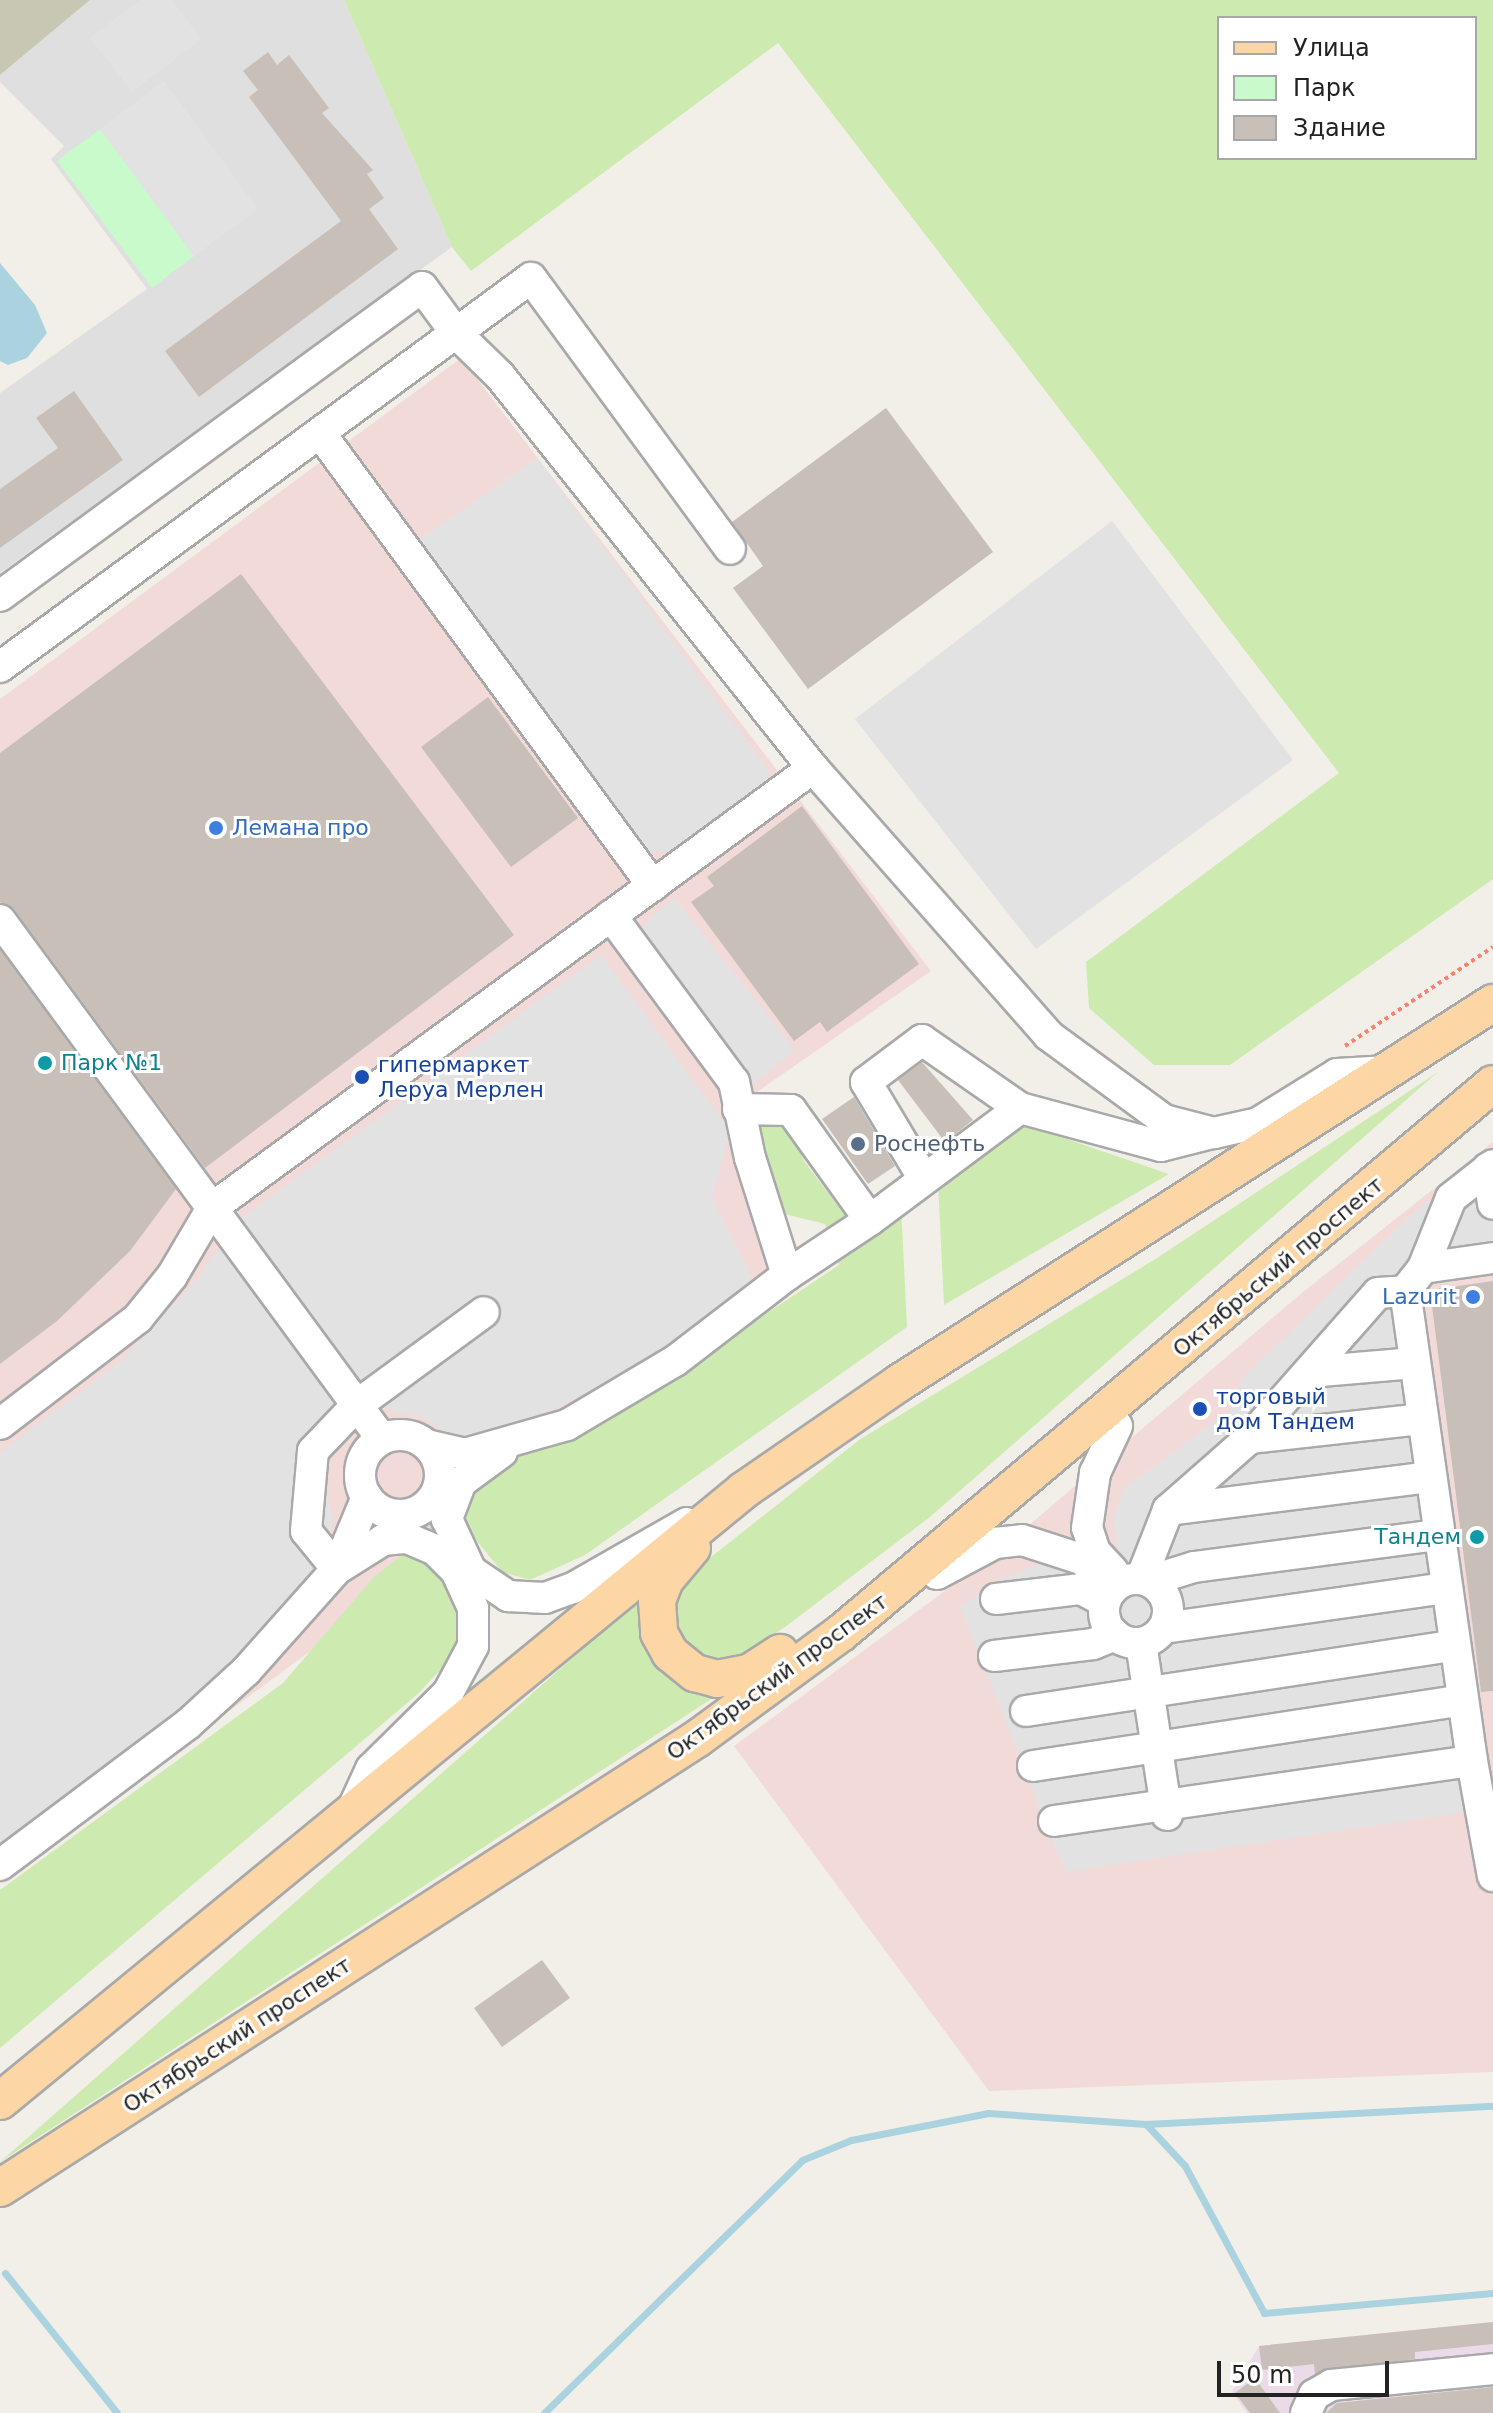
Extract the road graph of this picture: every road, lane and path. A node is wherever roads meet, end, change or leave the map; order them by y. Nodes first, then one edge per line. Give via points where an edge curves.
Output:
1 (456, 333) junction
2 (320, 433) junction
3 (730, 549) dead end
4 (0, 596) edge
5 (0, 667) edge
6 (813, 768) junction
7 (653, 886) junction
8 (611, 916) junction
9 (0, 920) edge
10 (1493, 947) edge
11 (1493, 1003) edge
12 (1333, 1053) dead end
13 (1390, 1071) junction
14 (1493, 1084) edge
15 (1020, 1108) junction
16 (738, 1109) junction
17 (1214, 1133) junction
18 (1491, 1167) edge
19 (924, 1179) junction
20 (1493, 1204) edge
21 (212, 1208) junction
22 (870, 1220) junction
23 (1493, 1258) edge
24 (787, 1275) junction
25 (1414, 1280) junction
26 (484, 1312) dead end
27 (1175, 1353) junction
28 (1415, 1363) junction
29 (1309, 1372) junction
30 (357, 1405) junction
31 (1423, 1419) junction
32 (0, 1424) edge
33 (1117, 1426) junction
34 (528, 1437) junction
35 (1250, 1438) junction
36 (382, 1439) junction
37 (427, 1445) junction
38 (1430, 1477) junction
39 (448, 1487) junction
40 (744, 1490) junction
41 (367, 1497) junction
42 (1168, 1510) junction
43 (404, 1515) junction
44 (1438, 1535) junction
45 (374, 1544) junction
46 (435, 1550) junction
47 (337, 1569) junction
48 (912, 1582) junction
49 (1125, 1587) junction
50 (1446, 1588) junction
51 (996, 1599) dead end
52 (1140, 1635) junction
53 (1455, 1645) junction
54 (994, 1656) dead end
55 (1148, 1690) junction
56 (1463, 1700) junction
57 (1026, 1711) dead end
58 (1157, 1749) junction
59 (1472, 1761) junction
60 (1033, 1766) dead end
61 (354, 1806) junction
62 (1167, 1811) junction
63 (1054, 1821) dead end
64 (0, 1865) edge
65 (1493, 1876) edge
66 (0, 2101) edge
67 (0, 2188) edge
68 (1493, 2369) edge
69 (1306, 2413) edge

1 - 2 lane
1 - 3 lane via 531,278
1 - 4 lane via 422,287
1 - 6 lane via 500,376
2 - 5 lane
2 - 7 lane
6 - 7 lane
6 - 17 lane via 1048,1035 1164,1120
7 - 8 lane
8 - 16 lane via 734,1082
8 - 21 lane
9 - 21 lane
10 - 12 path
11 - 13 main road
13 - 17 lane via 1337,1074 1258,1123
13 - 40 main road via 899,1383
14 - 27 main road, Октябрьский проспект
15 - 17 lane via 1161,1146
15 - 19 lane
15 - 19 lane via 922,1040 866,1082
16 - 22 lane via 791,1110
16 - 24 lane
18 - 20 lane
18 - 25 lane via 1451,1198
19 - 22 lane
21 - 30 lane
21 - 32 lane via 138,1318
22 - 24 lane
23 - 25 lane
24 - 34 lane via 675,1361 567,1425
25 - 28 lane
25 - 29 lane via 1378,1293
26 - 30 lane
27 - 33 main road via 1142,1406
27 - 48 main road, Октябрьский проспект
28 - 29 lane
28 - 31 lane
29 - 35 lane
30 - 36 lane
30 - 47 lane via 313,1451 309,1479 306,1531
31 - 35 lane
31 - 38 lane
33 - 48 main road
33 - 49 lane via 1095,1473 1087,1528 1095,1552
34 - 37 lane via 465,1454
34 - 39 lane
35 - 42 lane
36 - 37 lane via 403,1435
36 - 41 lane via 361,1465
37 - 39 lane
38 - 42 lane
38 - 44 lane
39 - 40 lane via 449,1533 471,1571 508,1596 533,1598 573,1588
39 - 43 lane via 423,1508
40 - 48 main road via 671,1571 657,1601 664,1644 695,1673 717,1679 749,1673 858,1601
40 - 61 main road
41 - 43 lane via 378,1509
41 - 47 lane
42 - 49 lane
43 - 45 lane
43 - 46 lane
44 - 49 lane via 1194,1567
44 - 50 lane
45 - 46 lane via 400,1537
45 - 47 lane
46 - 61 lane via 464,1585 474,1618 473,1646 448,1693 371,1769
47 - 64 lane via 246,1671 188,1724
48 - 49 lane via 995,1543 1022,1540 1084,1560
48 - 67 main road, Октябрьский проспект via 698,1738
49 - 51 lane
49 - 52 lane via 1105,1620
49 - 52 lane via 1167,1601
50 - 52 lane
50 - 53 lane
52 - 54 lane
52 - 55 lane
53 - 55 lane
53 - 56 lane
55 - 57 lane
55 - 58 lane
56 - 58 lane
56 - 59 lane
58 - 60 lane
58 - 62 lane
59 - 62 lane
59 - 65 lane
61 - 66 main road
62 - 63 lane
68 - 69 lane via 1331,2385 1314,2395

